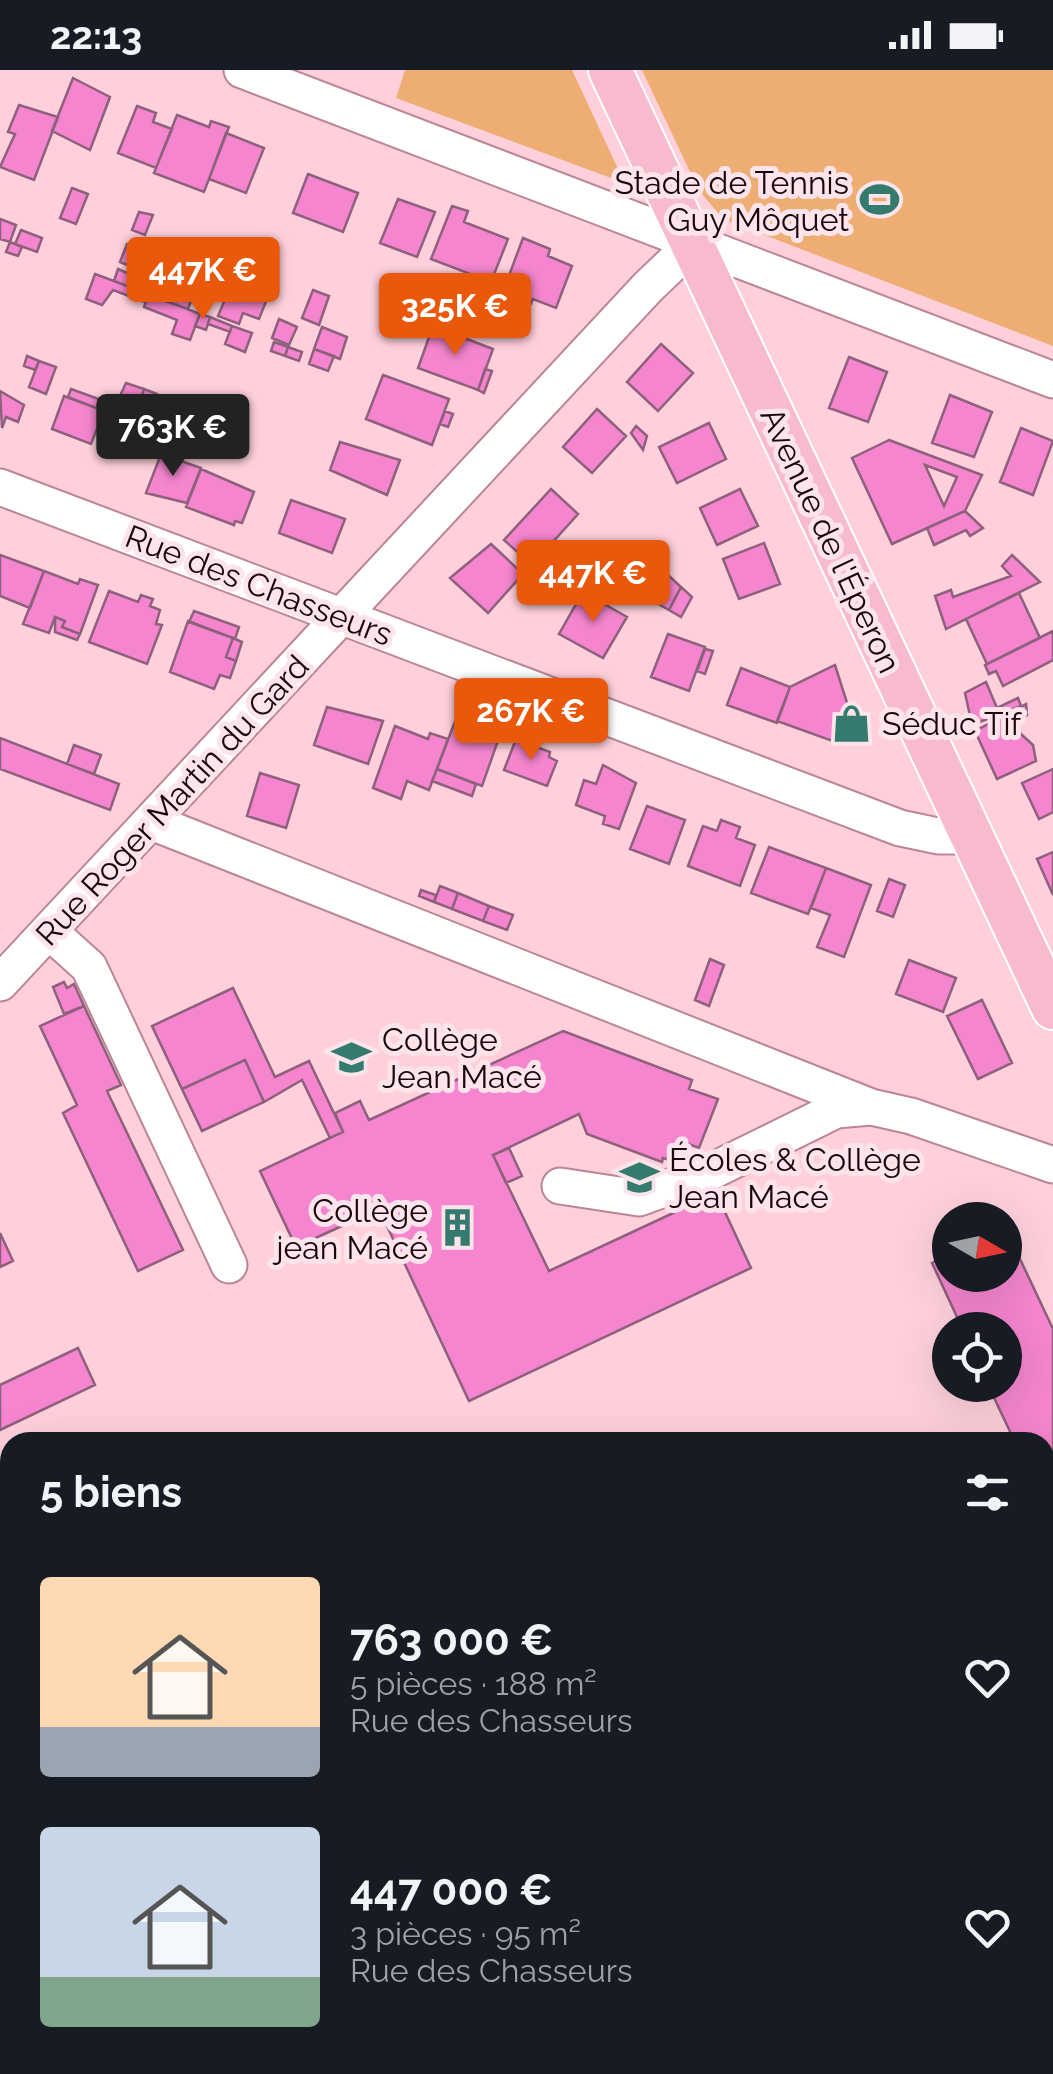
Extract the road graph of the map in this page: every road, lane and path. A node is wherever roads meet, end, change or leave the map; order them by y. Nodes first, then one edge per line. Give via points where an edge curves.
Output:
1 (242, 70) edge
2 (610, 70) edge
3 (692, 245) junction
4 (1053, 380) edge
5 (0, 487) edge
6 (344, 618) junction
7 (152, 822) junction
8 (970, 836) junction
9 (50, 932) junction
10 (6, 967) edge
11 (1053, 1008) edge
12 (871, 1107) junction
13 (1053, 1165) edge
14 (560, 1186) dead end
15 (228, 1264) dead end

1 - 3 street via 624,213
2 - 3 main road, Avenue de l'Éperon
3 - 4 street
3 - 6 street, Rue Roger Martin du Gard
3 - 8 main road, Avenue de l'Éperon
5 - 6 street, Rue des Chasseurs
6 - 7 street, Rue Roger Martin du Gard
6 - 8 street, Rue des Chasseurs via 900,828
7 - 9 street, Rue Roger Martin du Gard
7 - 12 street
8 - 11 main road, Avenue de l'Éperon
9 - 10 street, Rue Roger Martin du Gard
9 - 15 street via 89,967
12 - 13 street
12 - 14 street via 836,1110 708,1173 639,1198

